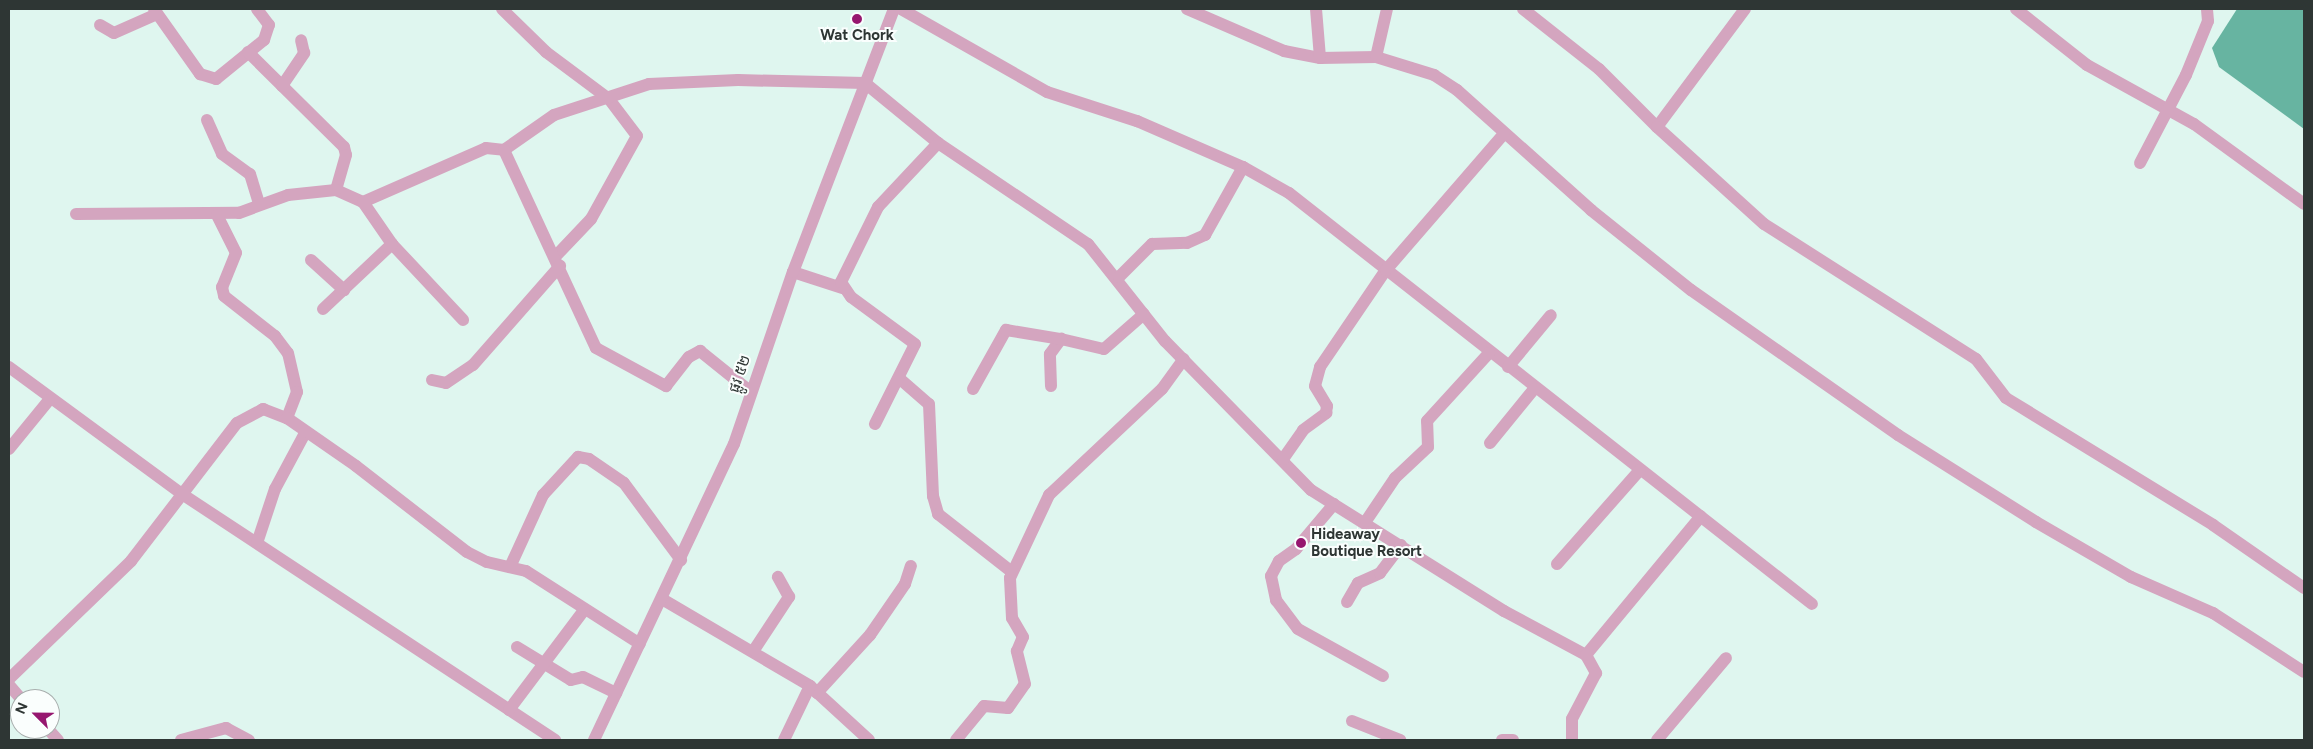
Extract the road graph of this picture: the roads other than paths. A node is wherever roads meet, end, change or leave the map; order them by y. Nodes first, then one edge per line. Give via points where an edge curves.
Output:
1 (257, 9) edge
2 (502, 9) edge
3 (894, 9) edge
4 (901, 9) edge
5 (1187, 9) edge
6 (1316, 9) edge
7 (1387, 9) edge
8 (1524, 9) edge
9 (1745, 9) edge
10 (2016, 9) edge
11 (2207, 9) edge
12 (155, 12) edge
13 (100, 25) dead end
14 (300, 40) dead end
15 (248, 52) junction
16 (1376, 57) junction
17 (1320, 58) junction
18 (865, 83) junction
19 (282, 86) junction
20 (610, 99) junction
21 (2169, 112) junction
22 (207, 120) dead end
23 (1657, 127) junction
24 (1504, 134) junction
25 (938, 144) junction
26 (504, 150) junction
27 (2140, 163) dead end
28 (1243, 167) junction
29 (336, 190) junction
30 (363, 202) junction
31 (259, 204) junction
32 (2304, 204) edge
33 (76, 214) dead end
34 (217, 215) junction
35 (392, 244) junction
36 (312, 260) dead end
37 (557, 261) junction
38 (1386, 270) junction
39 (793, 272) junction
40 (1118, 277) junction
41 (842, 288) junction
42 (344, 290) junction
43 (323, 309) dead end
44 (1144, 314) junction
45 (1551, 316) dead end
46 (463, 320) dead end
47 (1061, 339) junction
48 (1489, 353) junction
49 (1184, 359) junction
50 (9, 367) edge
51 (1508, 368) junction
52 (900, 379) junction
53 (432, 380) dead end
54 (1051, 386) dead end
55 (973, 389) dead end
56 (1534, 389) junction
57 (752, 392) junction
58 (49, 400) junction
59 (287, 418) junction
60 (875, 424) dead end
61 (305, 433) junction
62 (1490, 443) dead end
63 (9, 449) edge
64 (1283, 459) junction
65 (1640, 470) junction
66 (182, 494) junction
67 (1334, 504) junction
68 (1700, 516) junction
69 (1366, 521) junction
70 (257, 543) junction
71 (1401, 545) junction
72 (681, 560) junction
73 (1557, 564) dead end
74 (911, 566) dead end
75 (510, 567) junction
76 (1012, 572) junction
77 (778, 577) dead end
78 (2304, 588) edge
79 (662, 599) junction
80 (1347, 602) dead end
81 (1812, 604) dead end
82 (584, 610) junction
83 (640, 644) junction
84 (518, 646) dead end
85 (754, 650) junction
86 (1586, 655) junction
87 (1726, 658) dead end
88 (542, 663) junction
89 (2304, 672) edge
90 (1383, 676) dead end
91 (9, 678) edge
92 (813, 690) junction
93 (616, 693) junction
94 (509, 710) junction
95 (1352, 721) dead end
96 (181, 740) edge
97 (249, 740) edge
98 (555, 740) edge
99 (594, 740) edge
100 (784, 740) edge
101 (869, 740) edge
102 (956, 740) edge
103 (1400, 740) edge
104 (1502, 740) edge
105 (1513, 740) edge
106 (1572, 740) edge
107 (1657, 740) edge

1 - 15 street via 267,18 268,32
2 - 20 street via 546,52
3 - 18 street, ផ្លូវ ៥២
4 - 28 street via 1047,92 1137,121
5 - 17 street via 1284,51
6 - 17 street
7 - 16 street
8 - 23 street via 1599,69
9 - 23 street
10 - 21 street via 2087,64
11 - 21 street via 2205,29
12 - 13 street via 114,33
12 - 15 street via 207,79 221,77
14 - 19 street via 304,53
15 - 19 street
16 - 17 street
16 - 24 street via 1434,75 1485,114
18 - 20 street via 698,81 649,84
18 - 25 street
18 - 39 street, ផ្លូវ ៥២
19 - 29 street via 346,151
20 - 26 street via 554,115
20 - 37 street via 636,140 581,232
21 - 27 street
21 - 32 street via 2194,124
22 - 31 street via 222,154 250,174
23 - 78 street via 1764,224 1976,359 2006,398 2213,525
24 - 38 street
24 - 89 street via 1690,290 1898,435 2036,522 2131,577 2213,613
25 - 40 street via 1081,238
25 - 41 street via 878,206 843,276
26 - 30 street via 486,148
26 - 37 street
28 - 38 street via 1289,193
28 - 40 street via 1204,235 1187,243 1152,244
29 - 30 street
29 - 31 street
30 - 35 street
31 - 34 street via 239,213
33 - 34 street
34 - 59 street via 236,252 222,287 224,296 275,336 288,353 297,392
35 - 42 street
35 - 46 street
36 - 42 street
37 - 53 street via 473,365 446,383
37 - 57 street via 593,343 602,353 666,386 689,356 700,351
38 - 48 street
38 - 64 street via 1320,367 1315,386 1327,406 1326,413 1303,430
39 - 41 street
39 - 57 street, ផ្លូវ ៥២
40 - 44 street
41 - 52 street via 912,339 916,349
42 - 43 street
44 - 47 street via 1104,349
44 - 49 street
45 - 51 street
47 - 54 street via 1050,354
47 - 55 street via 1006,330
48 - 51 street
48 - 69 street via 1427,421 1428,448 1395,478
49 - 64 street
49 - 76 street via 1162,389 1055,488
50 - 58 street
51 - 56 street
52 - 60 street
52 - 76 street via 929,404 933,496 938,514
56 - 62 street
56 - 65 street
57 - 72 street, ផ្លូវ ៥២ via 734,444
58 - 63 street
58 - 66 street
59 - 61 street
59 - 66 street via 263,409 244,416
61 - 70 street via 275,489
61 - 75 street via 356,466 444,538 487,562
64 - 67 street via 1300,481
65 - 68 street
65 - 73 street
66 - 70 street
66 - 91 street via 131,561
67 - 69 street
67 - 90 street via 1296,549 1279,561 1271,576 1276,600 1298,630
68 - 81 street
68 - 86 street
69 - 71 street
70 - 94 street
71 - 80 street via 1380,574 1358,583
71 - 86 street via 1504,612
72 - 75 street via 624,483 589,459 578,457 543,495
72 - 79 street, ផ្លូវ ៥២
74 - 92 street via 905,584 870,635
75 - 82 street via 526,571
76 - 102 street via 1012,618 1023,636 1018,651 1025,684 1008,708 984,706
77 - 85 street via 789,597
79 - 83 street, ផ្លូវ ៥២
79 - 85 street
82 - 83 street
82 - 88 street
83 - 93 street, ផ្លូវ ៥២
84 - 88 street
85 - 92 street
86 - 106 street via 1596,673 1572,718
87 - 107 street
88 - 93 street via 571,680 583,677
88 - 94 street
92 - 100 street
92 - 101 street
93 - 99 street, ផ្លូវ ៥២
94 - 98 street
95 - 103 street
96 - 97 street via 226,728
104 - 105 street

